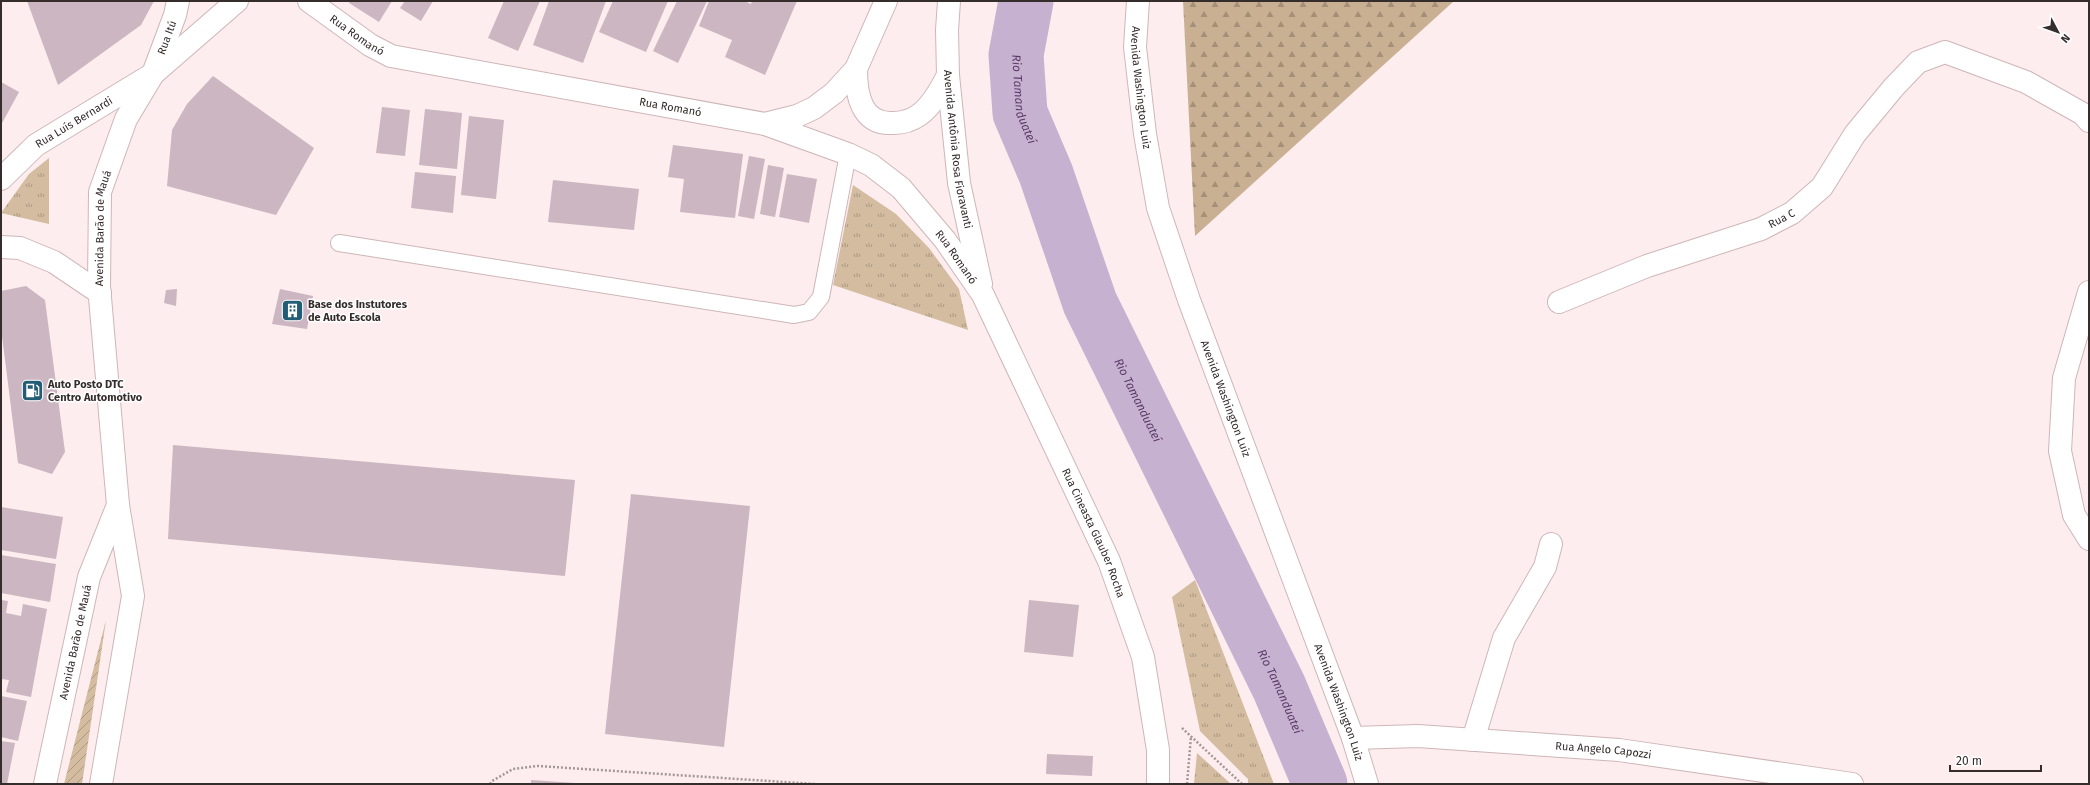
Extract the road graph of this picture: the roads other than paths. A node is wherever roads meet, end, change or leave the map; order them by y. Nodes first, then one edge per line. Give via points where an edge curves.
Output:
1 (178, 1) edge
2 (238, 1) edge
3 (309, 1) edge
4 (886, 1) edge
5 (949, 1) edge
6 (1138, 1) edge
7 (856, 69) junction
8 (153, 74) junction
9 (948, 75) junction
10 (2089, 121) edge
11 (765, 124) junction
12 (848, 154) junction
13 (1, 178) edge
14 (339, 243) dead end
15 (1, 247) edge
16 (2089, 292) edge
17 (100, 293) junction
18 (983, 295) junction
19 (1559, 302) dead end
20 (118, 505) junction
21 (2089, 539) edge
22 (1551, 544) dead end
23 (1353, 738) junction
24 (1473, 740) junction
25 (45, 784) edge
26 (101, 784) edge
27 (1158, 784) edge
28 (1367, 784) edge
29 (1852, 784) edge

1 - 8 main road, Rua Itú
2 - 8 main road, Avenida Barão de Mauá
3 - 11 main road, Rua Romanó via 370,45 391,56
4 - 7 main road
5 - 9 main road, Avenida Antônia Rosa Fioravanti
6 - 23 main road, Avenida Washington Luiz via 1136,47 1158,208 1192,308
7 - 9 main road via 856,90 865,111 874,120 884,124 911,120 920,114 938,93
7 - 11 main road via 834,93 814,108 797,116
8 - 13 main road, Rua Luís Bernardi via 36,145
8 - 17 main road, Avenida Barão de Mauá via 126,119 100,192
9 - 18 main road, Avenida Antônia Rosa Fioravanti via 959,183
10 - 19 main road, Rua C via 2083,114 2026,82 1945,52 1918,62 1855,134 1822,187 1792,213 1760,230 1647,266
11 - 12 main road, Rua Romanó
12 - 14 lane via 821,297 808,312 794,315
12 - 18 main road, Rua Romanó via 871,165 902,188 945,240
15 - 17 main road via 20,248 54,262
16 - 21 main road via 2064,378 2060,451 2074,515
17 - 20 main road, Avenida Barão de Mauá
18 - 27 main road, Rua Cineasta Glauber Rocha via 1109,561 1143,657 1158,750
20 - 25 main road, Avenida Barão de Mauá via 89,577
20 - 26 main road, Avenida Barão de Mauá via 133,596
22 - 24 main road via 1545,567 1504,638
23 - 24 main road, Rua Angelo Capozzi via 1418,736
23 - 28 main road, Avenida Washington Luiz
24 - 29 main road, Rua Angelo Capozzi via 1619,750

